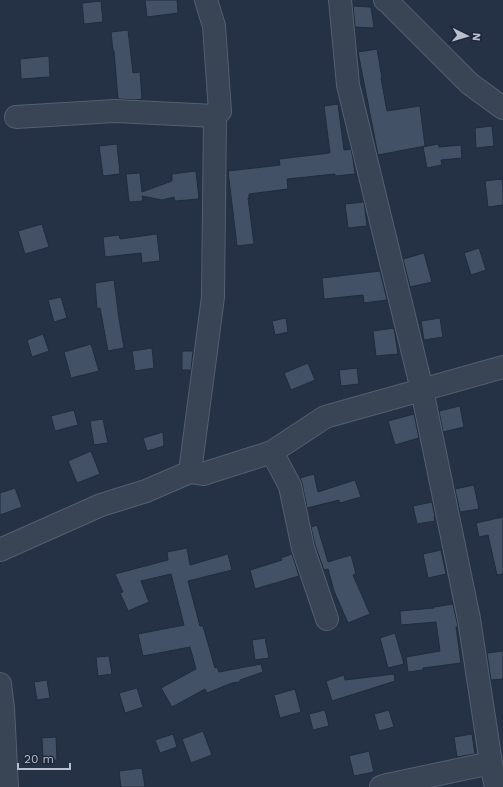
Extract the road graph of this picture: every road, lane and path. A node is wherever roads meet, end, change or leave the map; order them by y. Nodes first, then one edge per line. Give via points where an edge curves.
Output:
1 (206, 0) edge
2 (340, 0) edge
3 (386, 0) edge
4 (503, 108) edge
5 (215, 116) junction
6 (16, 118) dead end
7 (503, 367) edge
8 (422, 390) junction
9 (272, 452) junction
10 (190, 472) junction
11 (0, 550) edge
12 (327, 619) dead end
13 (0, 684) edge
14 (491, 763) junction
15 (7, 787) edge
16 (381, 787) edge
17 (496, 787) edge

1 - 5 street via 214,26 220,111
2 - 8 street via 348,85
3 - 4 street via 470,84
5 - 6 street via 115,111
5 - 10 street via 213,297
7 - 8 street
8 - 9 street via 325,417
8 - 14 street via 469,619
9 - 10 street via 204,474
9 - 12 street via 290,486 303,548
10 - 11 street via 146,491 101,505
13 - 15 street
14 - 16 street
14 - 17 street

